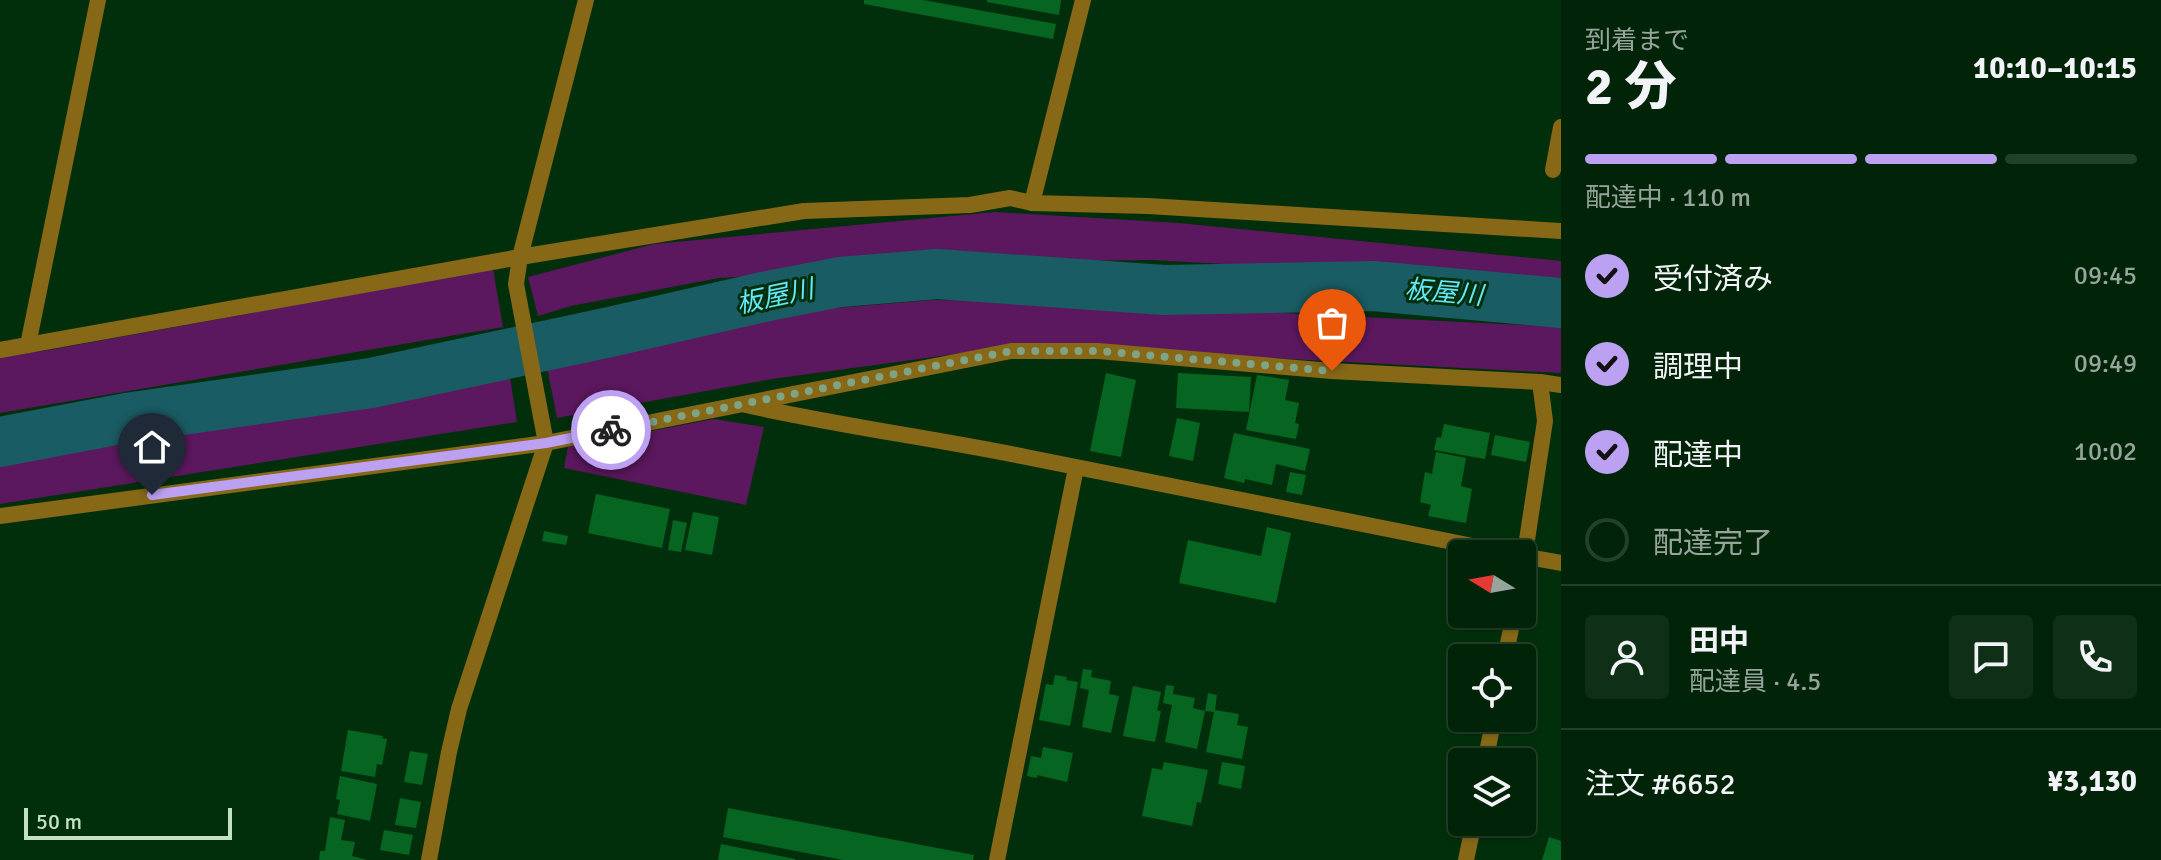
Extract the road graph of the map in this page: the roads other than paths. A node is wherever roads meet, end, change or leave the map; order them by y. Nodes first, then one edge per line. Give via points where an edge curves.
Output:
1 (98, 0) edge
2 (586, 0) edge
3 (1083, 0) edge
4 (1561, 127) edge
5 (1553, 170) dead end
6 (1032, 203) junction
7 (1561, 231) edge
8 (520, 257) junction
9 (28, 345) junction
10 (0, 350) edge
11 (1540, 382) junction
12 (1561, 385) edge
13 (740, 404) junction
14 (546, 443) junction
15 (1076, 468) junction
16 (0, 516) edge
17 (1524, 540) edge
18 (1448, 544) edge
19 (1536, 561) edge
20 (1561, 563) edge
21 (1471, 836) edge
22 (429, 860) edge
23 (997, 860) edge
24 (1466, 860) edge

1 - 9 street
2 - 8 street
3 - 6 street
4 - 5 street
6 - 7 street
6 - 8 street via 1010,198 970,205 804,211
8 - 9 street
8 - 14 street via 516,284
9 - 10 street
11 - 12 street
11 - 13 street via 1098,351 1011,351
11 - 17 street via 1545,421
13 - 14 street
13 - 15 street
14 - 16 street
14 - 22 street via 459,709
15 - 18 street
15 - 23 street
19 - 20 street
21 - 24 street

